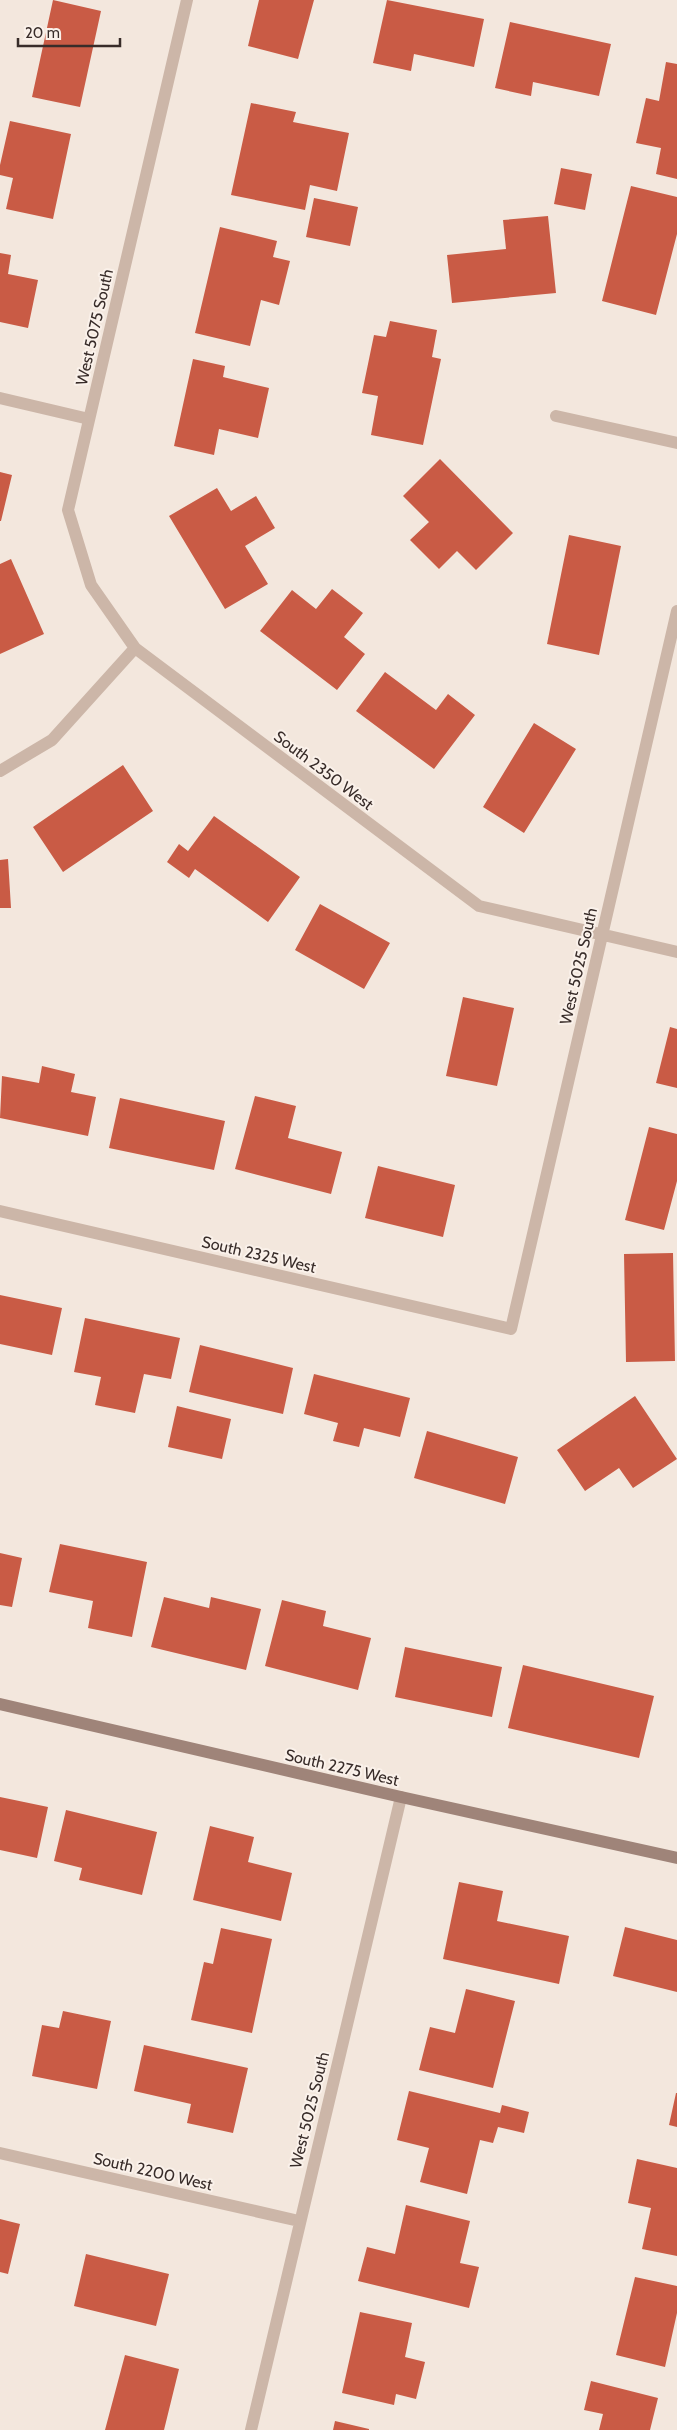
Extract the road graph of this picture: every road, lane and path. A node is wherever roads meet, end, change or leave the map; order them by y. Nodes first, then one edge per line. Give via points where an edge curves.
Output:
1 (187, 0) edge
2 (0, 398) edge
3 (556, 416) dead end
4 (89, 419) junction
5 (677, 443) edge
6 (677, 611) edge
7 (135, 648) junction
8 (0, 771) edge
9 (602, 935) junction
10 (677, 952) edge
11 (0, 1211) edge
12 (511, 1329) joint
13 (0, 1704) edge
14 (401, 1797) junction
15 (677, 1858) edge
16 (0, 2152) edge
17 (299, 2221) junction
18 (251, 2430) edge

1 - 4 street, West 5075 South
2 - 4 street
3 - 5 street
4 - 7 street, West 5075 South via 68,510 91,585
6 - 9 street, West 5025 South
7 - 8 street via 52,740
7 - 9 street, South 2350 West via 478,906
9 - 10 street, South 2350 West
9 - 12 street, West 5025 South
11 - 12 street, South 2325 West
13 - 14 street, South 2275 West
14 - 15 street, South 2275 West
14 - 17 street, West 5025 South
16 - 17 street, South 2200 West
17 - 18 street, West 5025 South

